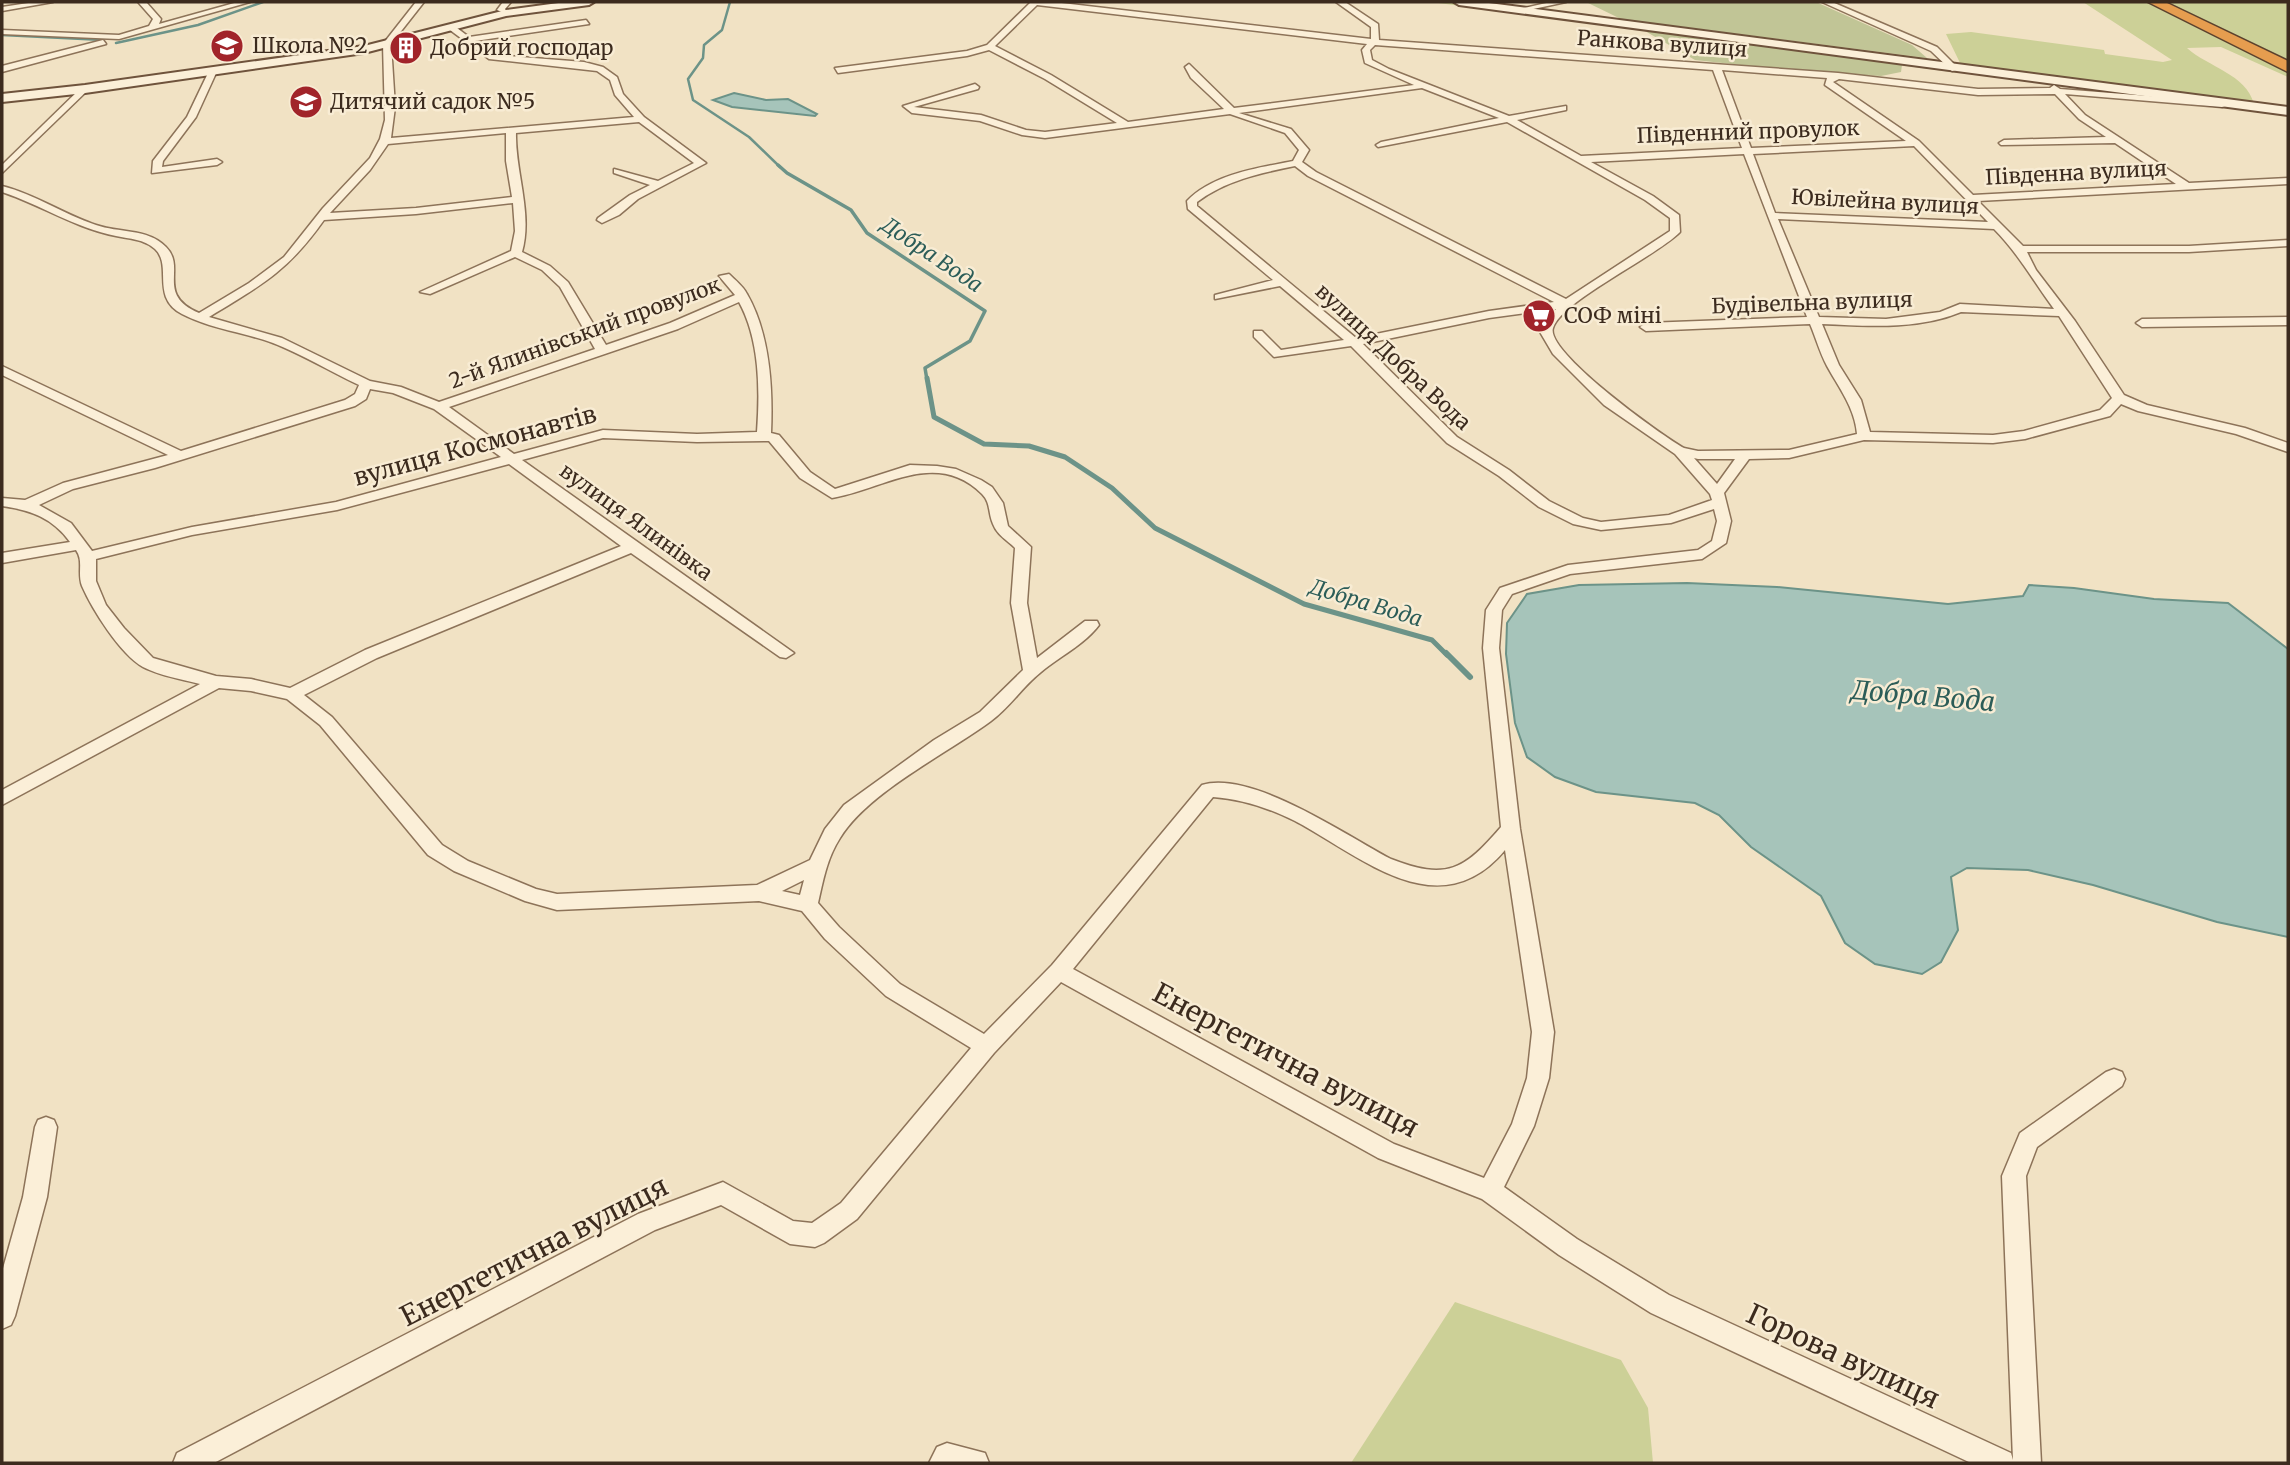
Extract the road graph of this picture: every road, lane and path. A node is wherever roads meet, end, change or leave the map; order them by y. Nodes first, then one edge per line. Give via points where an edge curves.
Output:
1 (49, 2) edge
2 (142, 2) edge
3 (246, 2) edge
4 (421, 2) edge
5 (589, 2) edge
6 (1035, 2) edge
7 (1340, 2) edge
8 (1459, 2) edge
9 (1562, 2) edge
10 (1826, 2) edge
11 (2155, 2) edge
12 (506, 8) edge
13 (2, 9) edge
14 (1520, 10) junction
15 (586, 22) dead end
16 (450, 27) junction
17 (152, 29) junction
18 (2, 32) edge
19 (119, 37) junction
20 (2, 38) edge
21 (466, 40) junction
22 (1373, 42) junction
23 (387, 44) junction
24 (85, 47) junction
25 (990, 47) junction
26 (1915, 63) junction
27 (1189, 67) dead end
28 (2288, 67) edge
29 (1717, 68) junction
30 (2, 69) edge
31 (1955, 69) junction
32 (838, 70) dead end
33 (213, 71) junction
34 (1837, 76) junction
35 (1423, 86) junction
36 (975, 87) dead end
37 (2054, 87) junction
38 (85, 89) junction
39 (2, 98) edge
40 (1563, 108) dead end
41 (1231, 110) junction
42 (2288, 111) edge
43 (1506, 118) junction
44 (641, 119) junction
45 (1125, 124) junction
46 (511, 131) junction
47 (2115, 140) junction
48 (384, 141) junction
49 (1916, 143) junction
50 (2004, 143) dead end
51 (1381, 145) dead end
52 (1745, 151) junction
53 (1582, 159) junction
54 (217, 162) dead end
55 (1297, 163) junction
56 (2, 170) edge
57 (618, 171) dead end
58 (2288, 181) edge
59 (660, 185) junction
60 (2186, 186) junction
61 (2, 189) edge
62 (1969, 198) junction
63 (518, 199) junction
64 (1771, 216) junction
65 (321, 217) junction
66 (603, 220) dead end
67 (1997, 226) junction
68 (2276, 243) junction
69 (2288, 243) edge
70 (2020, 249) junction
71 (516, 253) junction
72 (2288, 256) edge
73 (725, 276) dead end
74 (1281, 282) junction
75 (426, 292) dead end
76 (743, 296) junction
77 (1219, 297) dead end
78 (1567, 304) junction
79 (2061, 313) junction
80 (202, 316) junction
81 (1815, 320) junction
82 (2288, 321) edge
83 (2142, 323) dead end
84 (1646, 327) dead end
85 (1258, 334) dead end
86 (1354, 342) junction
87 (603, 351) junction
88 (2, 370) edge
89 (366, 384) junction
90 (2119, 398) junction
91 (439, 406) junction
92 (764, 436) junction
93 (1864, 436) junction
94 (2288, 448) edge
95 (1680, 451) junction
96 (177, 454) junction
97 (1745, 455) junction
98 (513, 459) junction
99 (1718, 497) junction
100 (2, 502) edge
101 (27, 506) junction
102 (632, 547) junction
103 (83, 550) junction
104 (2, 558) edge
105 (1091, 625) dead end
106 (786, 653) dead end
107 (1031, 671) junction
108 (216, 682) junction
109 (292, 694) junction
110 (2, 798) edge
111 (1511, 829) junction
112 (817, 865) junction
113 (759, 893) junction
114 (808, 905) junction
115 (1059, 971) junction
116 (986, 1046) junction
117 (2114, 1079) dead end
118 (46, 1127) dead end
119 (1490, 1191) junction
120 (1660, 1304) joint
121 (2, 1316) edge
122 (187, 1463) edge
123 (943, 1463) edge
124 (975, 1463) edge
125 (2001, 1463) edge
126 (2027, 1463) edge

1 - 13 street
2 - 17 street via 157,19
3 - 17 street
4 - 23 street
5 - 12 street
6 - 22 street, Ранкова вулиця
6 - 25 street
7 - 22 street via 1375,26
8 - 14 street
9 - 14 street
10 - 31 street via 1934,49
11 - 28 highway
12 - 16 street
14 - 26 street
15 - 21 street
16 - 21 street
16 - 23 street
17 - 19 street
18 - 19 street
19 - 24 street
20 - 24 street via 68,40
21 - 44 street via 492,57 600,69 614,79 619,95
22 - 29 street, Ранкова вулиця
22 - 35 street via 1366,50 1368,61
23 - 33 street
23 - 48 street via 390,76
24 - 30 street
25 - 32 street
25 - 45 street
26 - 31 street
26 - 34 street via 1910,74 1900,76
27 - 41 street
29 - 34 street, Ранкова вулиця
29 - 52 street, Ювілейна вулиця
31 - 37 street
33 - 38 street
33 - 54 street via 191,117 158,161 156,171
34 - 37 street, Ранкова вулиця via 1978,92
34 - 49 street via 1828,83
35 - 41 street
35 - 43 street
36 - 45 street via 908,106 981,118 1034,135
37 - 42 street
37 - 47 street, Південна вулиця via 2070,107
38 - 39 street
38 - 56 street
40 - 43 street
41 - 45 street
41 - 55 street via 1288,131 1304,150
43 - 51 street
43 - 53 street
44 - 46 street
44 - 59 street via 701,163
46 - 48 street
46 - 63 street
47 - 50 street
47 - 60 street, Південна вулиця
48 - 65 street
49 - 52 street, Південний провулок
49 - 62 street
52 - 53 street, Південний провулок
52 - 64 street, Ювілейна вулиця
53 - 78 street via 1675,217 1675,232
55 - 74 street, вулиця Добра Вода via 1215,186 1192,201 1192,207
55 - 78 street
57 - 59 street
58 - 60 street, Південна вулиця
59 - 66 street
60 - 62 street, Південна вулиця
61 - 80 street, вулиця Ялинівка via 93,228 148,239 163,250 168,293 183,310
62 - 67 street
63 - 65 street
63 - 71 street via 520,243
64 - 67 street, Ювілейна вулиця
64 - 81 street, Ювілейна вулиця
65 - 80 street via 278,269
67 - 70 street
68 - 69 street
68 - 70 street
68 - 72 street
70 - 79 street
71 - 75 street
71 - 87 street via 545,267 559,280
73 - 76 street, 2-й Ялинівський провулок
74 - 77 street
74 - 86 street, вулиця Добра Вода
76 - 87 street, 2-й Ялинівський провулок
76 - 92 street, 2-й Ялинівський провулок via 763,373
78 - 86 street via 1485,314
78 - 95 street via 1547,325 1557,351 1639,427
79 - 81 street, Будівельна вулиця via 1960,308 1886,323
79 - 90 street
80 - 89 street, вулиця Ялинівка via 278,341
81 - 84 street, Будівельна вулиця
81 - 93 street, Ювілейна вулиця via 1833,365 1854,400
82 - 83 street
85 - 86 street via 1278,354 1312,345
86 - 99 street, вулиця Добра Вода via 1452,440 1578,522 1601,526 1671,519
87 - 91 street, 2-й Ялинівський провулок
88 - 96 street
89 - 91 street, вулиця Ялинівка
89 - 96 street via 361,396 350,403
90 - 93 street via 2105,413 2025,435 1993,439
90 - 94 street
91 - 98 street, вулиця Ялинівка
92 - 98 street, вулиця Космонавтів via 603,433
92 - 107 street via 774,438 805,475 832,494 853,491 900,471 923,469 972,480 986,490 1000,512 1003,530 1023,547 1018,603
93 - 97 street via 1789,454
95 - 97 street
95 - 99 street
96 - 101 street via 68,486
97 - 99 street
98 - 102 street, вулиця Ялинівка
98 - 103 street, вулиця Космонавтів via 337,506
99 - 111 street via 1724,521 1719,543 1702,554 1568,570 1506,591 1494,610 1491,648
100 - 101 street
101 - 103 street via 66,526
102 - 106 street, вулиця Ялинівка
102 - 109 street via 371,654
103 - 104 street, вулиця Космонавтів
103 - 108 street via 88,581 99,606 136,652 164,669
105 - 107 street
107 - 112 street via 986,716 851,810 832,834
108 - 109 street
108 - 110 street
109 - 113 street via 326,721 435,850 486,877 557,902
111 - 115 street, Енергетична вулиця via 1474,868 1431,878 1404,874 1300,815 1253,798 1208,790
111 - 119 street via 1543,1032 1538,1078 1522,1126
112 - 113 street
112 - 114 street
113 - 114 street
114 - 116 street via 893,990
115 - 116 street, Енергетична вулиця
115 - 119 street, Енергетична вулиця via 1386,1151
116 - 122 street, Енергетична вулиця via 849,1211 815,1235 790,1232 723,1193 647,1222
117 - 126 street via 2028,1140 2014,1176
118 - 121 street via 35,1197
119 - 120 street, Енергетична вулиця
120 - 125 street, Горова вулиця
123 - 124 street via 947,1457

